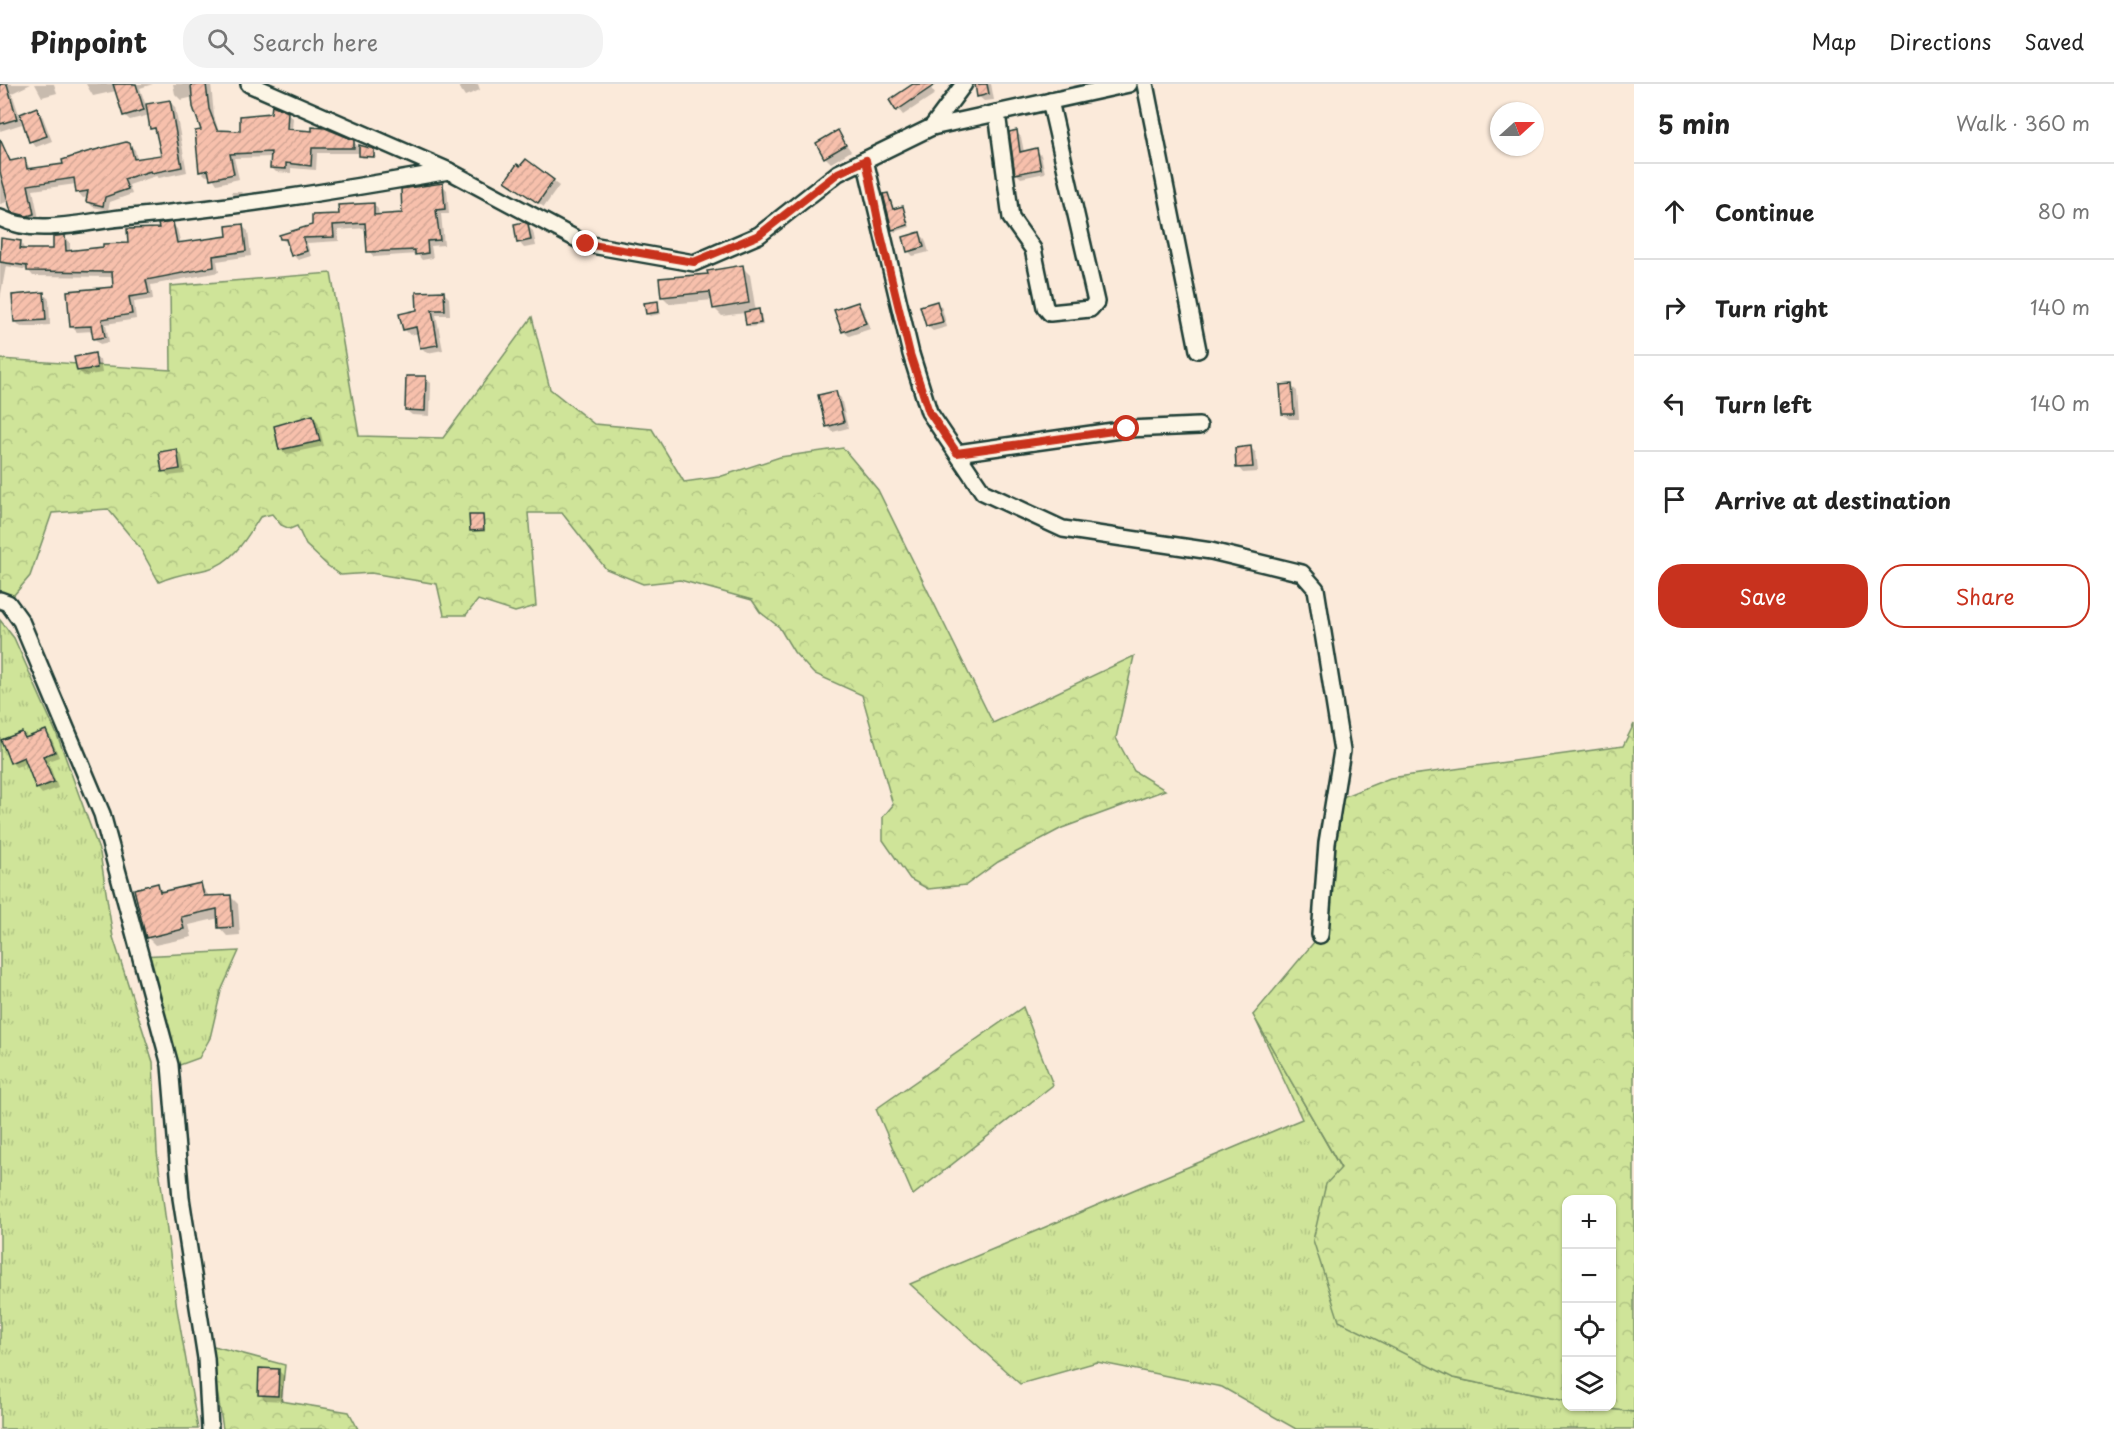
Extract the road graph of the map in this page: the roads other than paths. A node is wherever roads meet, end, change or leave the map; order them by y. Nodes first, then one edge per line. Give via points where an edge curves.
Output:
1 (249, 84) edge
2 (964, 84) edge
3 (1129, 84) edge
4 (1145, 84) edge
5 (1050, 101) junction
6 (997, 113) junction
7 (932, 127) junction
8 (866, 160) junction
9 (449, 171) junction
10 (0, 218) edge
11 (1198, 350) dead end
12 (1199, 426) dead end
13 (957, 453) junction
14 (0, 600) edge
15 (1320, 935) dead end
16 (210, 1429) edge

1 - 9 street
2 - 7 street
3 - 5 street
4 - 11 street
5 - 6 street
5 - 6 street via 1096,302 1090,309 1050,313 1045,307 1033,249 1011,218
6 - 7 street
7 - 8 street
8 - 9 street via 838,173 759,235 694,262 586,244
8 - 13 street via 910,354 929,412
9 - 10 street via 221,209 48,227 12,224
12 - 13 street via 1127,429
13 - 15 street via 983,492 1063,530 1211,551 1302,573 1316,589 1342,751 1327,843
14 - 16 street via 8,603 21,621 102,814 170,1065 181,1198 206,1358

